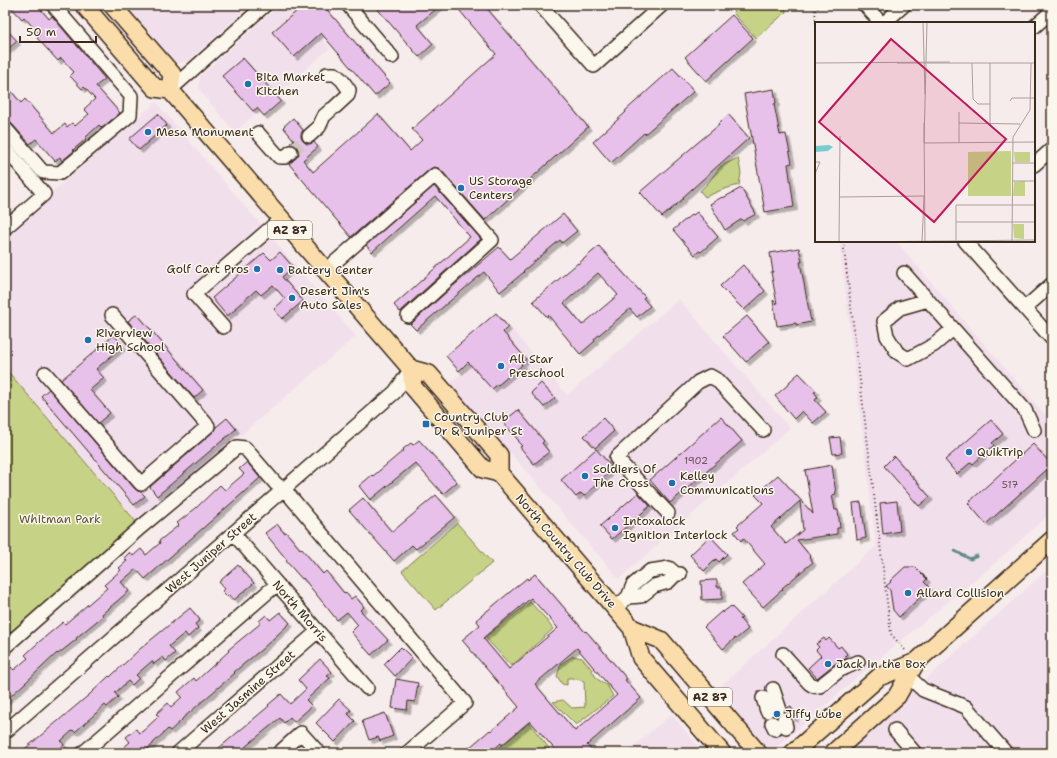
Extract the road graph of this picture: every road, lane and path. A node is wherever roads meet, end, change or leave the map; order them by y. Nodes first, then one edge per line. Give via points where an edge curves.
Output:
1 (53, 5) edge
2 (84, 5) edge
3 (112, 5) edge
4 (265, 5) edge
5 (348, 5) edge
6 (540, 5) edge
7 (662, 5) edge
8 (820, 5) edge
9 (865, 5) edge
10 (904, 5) edge
11 (1052, 11) edge
12 (816, 22) edge
13 (880, 22) edge
14 (885, 22) edge
15 (1035, 26) edge
16 (392, 57) dead end
17 (327, 74) dead end
18 (170, 90) junction
19 (5, 128) edge
20 (258, 133) dead end
21 (309, 136) tunnel mouth
22 (5, 148) edge
23 (1052, 149) edge
24 (291, 152) tunnel mouth
25 (1035, 164) edge
26 (281, 218) junction
27 (5, 228) edge
28 (843, 242) edge
29 (966, 242) edge
30 (326, 270) junction
31 (904, 273) dead end
32 (1052, 284) edge
33 (928, 300) junction
34 (1025, 308) junction
35 (112, 315) dead end
36 (408, 316) dead end
37 (223, 327) dead end
38 (954, 330) junction
39 (1052, 339) edge
40 (411, 369) junction
41 (45, 373) dead end
42 (763, 430) dead end
43 (1034, 430) dead end
44 (284, 489) junction
45 (668, 513) dead end
46 (233, 533) junction
47 (1052, 540) edge
48 (678, 574) dead end
49 (277, 584) junction
50 (615, 608) junction
51 (632, 628) junction
52 (318, 631) junction
53 (5, 647) edge
54 (783, 654) dead end
55 (858, 662) dead end
56 (912, 669) junction
57 (367, 688) dead end
58 (894, 730) dead end
59 (5, 732) edge
60 (83, 753) edge
61 (178, 753) edge
62 (279, 753) edge
63 (319, 753) edge
64 (407, 753) edge
65 (722, 753) edge
66 (758, 753) edge
67 (793, 753) edge
68 (833, 753) edge
69 (915, 753) edge
70 (1006, 753) edge

1 - 19 street via 132,96 130,115 60,174 43,172
2 - 18 main road via 155,88
3 - 18 main road via 172,74
4 - 18 street
5 - 16 street
6 - 7 street via 594,66
8 - 12 path via 815,10
9 - 13 street
10 - 14 street
11 - 15 street
17 - 21 street via 335,74 342,80 349,90 348,95 335,110 324,116 319,127
18 - 26 main road, AZ 87
20 - 24 street via 279,157
22 - 27 street via 44,194
23 - 25 street
26 - 30 main road, AZ 87
26 - 37 street via 194,294
28 - 56 path via 891,634
29 - 34 street
30 - 36 street via 435,175 492,240
30 - 40 main road, AZ 87
31 - 33 street
32 - 34 street
33 - 38 street
33 - 38 street via 900,308 884,321 887,336 897,352 908,359 934,345
34 - 39 street
35 - 41 street via 208,426 141,484
38 - 43 street via 1025,410
40 - 44 street, West Juniper Street via 395,392
40 - 50 main road, North Country Club Drive / AZ 87 via 413,387 424,401 483,469 499,473
42 - 45 street via 717,380 710,376 698,382 616,458
44 - 46 street, West Juniper Street
44 - 53 street via 276,484 245,448 237,447 141,527
44 - 64 street via 465,703
46 - 49 street, North Morris
46 - 59 street, West Juniper Street
47 - 56 main road
48 - 50 street via 641,596 628,597
49 - 52 street, North Morris
49 - 60 street
50 - 51 main road, North Country Club Drive / AZ 87
51 - 65 main road, North Country Club Drive / AZ 87 via 641,658
51 - 66 main road, North Country Club Drive / AZ 87 via 661,640
52 - 57 street, North Morris
52 - 61 street, West Jasmine Street
54 - 55 street via 809,683 817,687 840,670
56 - 67 main road via 879,677
56 - 68 main road via 897,696
56 - 70 street via 923,690 966,707
58 - 69 street
62 - 63 street via 301,733

